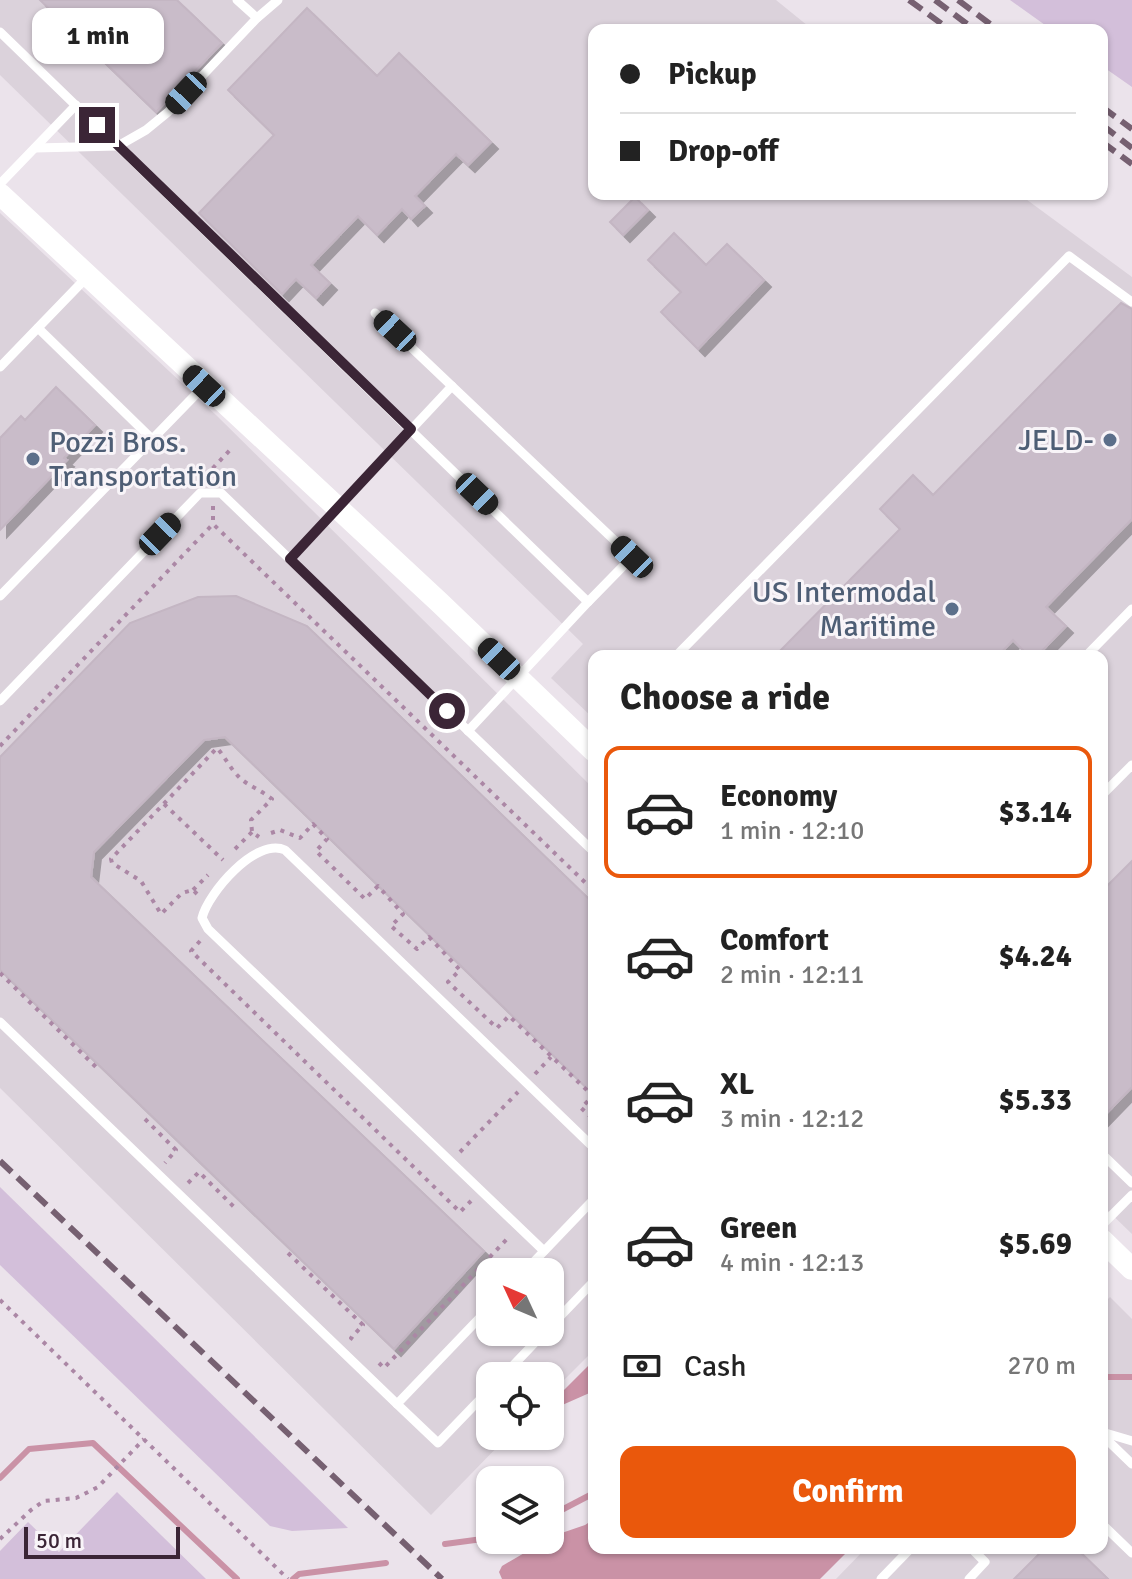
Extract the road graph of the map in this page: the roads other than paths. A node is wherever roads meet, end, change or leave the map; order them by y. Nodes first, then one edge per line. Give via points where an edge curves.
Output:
1 (237, 0) edge
2 (278, 0) edge
3 (257, 18) junction
4 (0, 32) edge
5 (76, 105) junction
6 (118, 146) junction
7 (35, 148) junction
8 (0, 184) edge
9 (0, 194) edge
10 (88, 276) junction
11 (1132, 302) edge
12 (375, 313) dead end
13 (38, 328) junction
14 (0, 367) edge
15 (204, 386) junction
16 (452, 386) junction
17 (411, 429) junction
18 (152, 439) junction
19 (338, 509) junction
20 (290, 559) junction
21 (0, 596) edge
22 (588, 602) junction
23 (1132, 609) edge
24 (682, 650) edge
25 (1092, 650) edge
26 (519, 678) junction
27 (0, 701) edge
28 (468, 731) junction
29 (588, 741) edge
30 (1132, 765) edge
31 (1108, 789) edge
32 (588, 846) edge
33 (0, 1022) edge
34 (588, 1142) edge
35 (1108, 1160) edge
36 (1132, 1183) edge
37 (1132, 1195) edge
38 (588, 1205) edge
39 (1108, 1219) edge
40 (1108, 1246) edge
41 (544, 1251) junction
42 (537, 1258) edge
43 (1132, 1269) edge
44 (588, 1287) edge
45 (564, 1312) edge
46 (476, 1322) edge
47 (532, 1346) edge
48 (516, 1362) edge
49 (397, 1404) junction
50 (476, 1404) edge
51 (1108, 1435) edge
52 (1108, 1440) edge
53 (1132, 1441) edge
54 (1132, 1464) edge
55 (1108, 1530) edge
56 (1132, 1537) edge
57 (1124, 1545) junction
58 (1132, 1553) edge
59 (905, 1554) edge
60 (977, 1554) edge
61 (881, 1579) edge
62 (969, 1579) edge

1 - 3 lane
2 - 3 lane
3 - 6 lane via 168,112
4 - 5 lane
5 - 6 lane
5 - 7 lane
6 - 7 lane
6 - 17 lane
7 - 8 lane
9 - 10 street
10 - 13 lane
10 - 15 street
11 - 24 lane via 1069,256
12 - 16 lane
13 - 14 lane
13 - 18 lane
15 - 18 lane
15 - 19 street
16 - 17 lane
16 - 22 lane via 632,557
17 - 19 lane
17 - 22 lane
18 - 21 lane
19 - 20 lane
19 - 26 street
20 - 27 lane via 221,493 200,493
20 - 28 lane
22 - 26 lane
23 - 25 lane
26 - 28 lane
26 - 29 street
28 - 32 lane
30 - 31 lane
33 - 49 lane
34 - 41 lane via 285,850 267,849 248,857 210,900 202,918 208,929
35 - 36 lane
37 - 39 lane
38 - 41 lane
40 - 43 street
41 - 42 lane
44 - 45 lane
46 - 49 lane
47 - 48 lane
49 - 50 lane via 438,1443
51 - 53 lane
52 - 54 lane
55 - 57 lane
56 - 57 lane
57 - 58 lane
59 - 61 lane
60 - 62 lane via 985,1562

